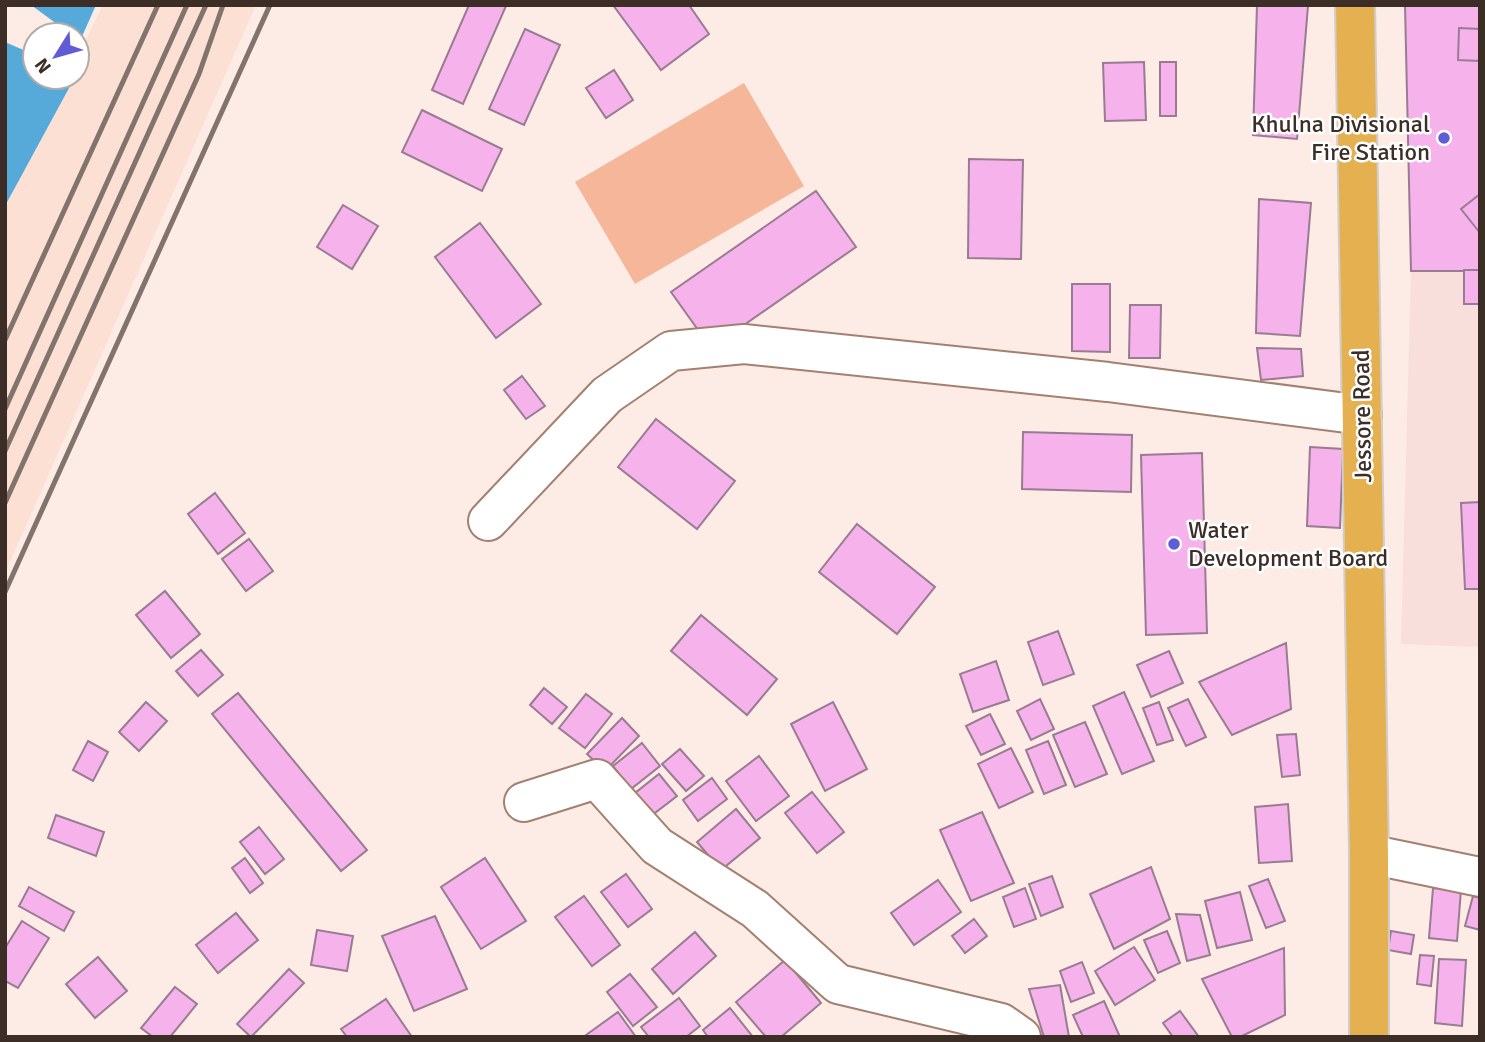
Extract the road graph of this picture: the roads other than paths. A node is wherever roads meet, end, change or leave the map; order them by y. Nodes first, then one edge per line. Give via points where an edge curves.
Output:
1 (1355, 5) edge
2 (1362, 415) junction
3 (488, 521) dead end
4 (524, 802) dead end
5 (1369, 854) junction
6 (1480, 877) edge
7 (1021, 1037) edge
8 (1369, 1037) edge

1 - 2 highway, Jessore Road
2 - 3 street via 1108,382 744,344 671,351 607,395
2 - 5 highway, Jessore Road
4 - 7 street via 597,779 657,846 755,909 838,984 1001,1023
5 - 6 street
5 - 8 highway, Jessore Road

